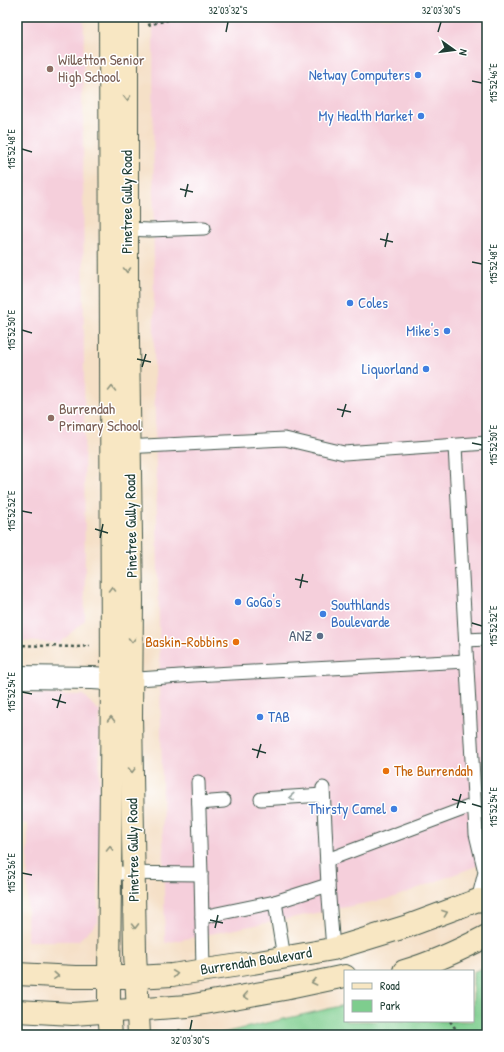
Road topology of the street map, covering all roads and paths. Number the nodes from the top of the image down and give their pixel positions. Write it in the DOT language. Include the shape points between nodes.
graph roads {
  1 [pos="110,17"];
  2 [pos="127,17"];
  3 [pos="180,17"];
  4 [pos="148,25"];
  5 [pos="204,228"];
  6 [pos="127,229"];
  7 [pos="487,443"];
  8 [pos="455,446"];
  9 [pos="121,447"];
  10 [pos="487,639"];
  11 [pos="466,640"];
  12 [pos="17,645"];
  13 [pos="92,646"];
  14 [pos="467,661"];
  15 [pos="17,677"];
  16 [pos="122,680"];
  17 [pos="198,782"];
  18 [pos="261,799"];
  19 [pos="224,801"];
  20 [pos="199,803"];
  21 [pos="474,805"];
  22 [pos="327,860"];
  23 [pos="110,873"];
  24 [pos="134,874"];
  25 [pos="201,874"];
  26 [pos="328,885"];
  27 [pos="275,902"];
  28 [pos="485,906"];
  29 [pos="202,917"];
  30 [pos="487,936"];
  31 [pos="333,949"];
  32 [pos="284,958"];
  33 [pos="203,970"];
  34 [pos="408,970"];
  35 [pos="17,974"];
  36 [pos="344,976"];
  37 [pos="136,977"];
  38 [pos="109,978"];
  39 [pos="138,1010"];
  40 [pos="17,1011"];
  41 [pos="109,1012"];
  42 [pos="451,1022"];
  43 [pos="111,1035"];
  44 [pos="139,1035"];
  45 [pos="460,1035"];
  9 -- 1 [label="main road, Pinetree Gully Road, one-way"];
  2 -- 6 [label="main road, Pinetree Gully Road, one-way"];
  3 -- 4 [label="path"];
  5 -- 6 [label="lane"];
  6 -- 9 [label="main road, Pinetree Gully Road, one-way"];
  7 -- 8 [label="lane"];
  8 -- 9 [label="lane" via="344,453 285,439"];
  8 -- 11 [label="lane"];
  9 -- 16 [label="main road, Pinetree Gully Road" via="132,601"];
  10 -- 11 [label="lane"];
  11 -- 14 [label="lane"];
  12 -- 13 [label="path"];
  14 -- 16 [label="lane"];
  14 -- 21 [label="lane"];
  15 -- 16 [label="street"];
  23 -- 16 [label="main road, Pinetree Gully Road, one-way"];
  16 -- 24 [label="main road, Pinetree Gully Road, one-way"];
  17 -- 20 [label="lane"];
  22 -- 18 [label="lane, one-way" via="323,792"];
  19 -- 20 [label="lane"];
  20 -- 25 [label="lane"];
  21 -- 22 [label="lane"];
  21 -- 28 [label="lane" via="476,834 485,872"];
  22 -- 26 [label="lane"];
  23 -- 24 [label="lane"];
  23 -- 38 [label="main road, Pinetree Gully Road"];
  24 -- 25 [label="lane"];
  24 -- 37 [label="main road, Pinetree Gully Road, one-way"];
  25 -- 29 [label="lane"];
  26 -- 27 [label="lane"];
  26 -- 31 [label="lane"];
  27 -- 29 [label="lane"];
  27 -- 32 [label="lane"];
  31 -- 28 [label="main road, Burrendah Boulevard, one-way"];
  29 -- 33 [label="lane"];
  30 -- 34 [label="main road" via="458,952"];
  31 -- 32 [label="main road, Burrendah Boulevard"];
  32 -- 33 [label="main road, Burrendah Boulevard"];
  37 -- 33 [label="main road, Burrendah Boulevard, one-way"];
  35 -- 38 [label="main road, Burrendah Boulevard, one-way"];
  36 -- 39 [label="main road, Burrendah Boulevard, one-way" via="188,1006"];
  37 -- 38 [label="main road, Burrendah Boulevard"];
  37 -- 39 [label="main road, Pinetree Gully Road"];
  38 -- 41 [label="main road, Pinetree Gully Road"];
  39 -- 41 [label="main road, Burrendah Boulevard"];
  39 -- 44 [label="main road, Pinetree Gully Road"];
  40 -- 41 [label="main road, Burrendah Boulevard" via="74,1014"];
  41 -- 43 [label="main road, Pinetree Gully Road"];
  42 -- 45 [label="path"];
}
